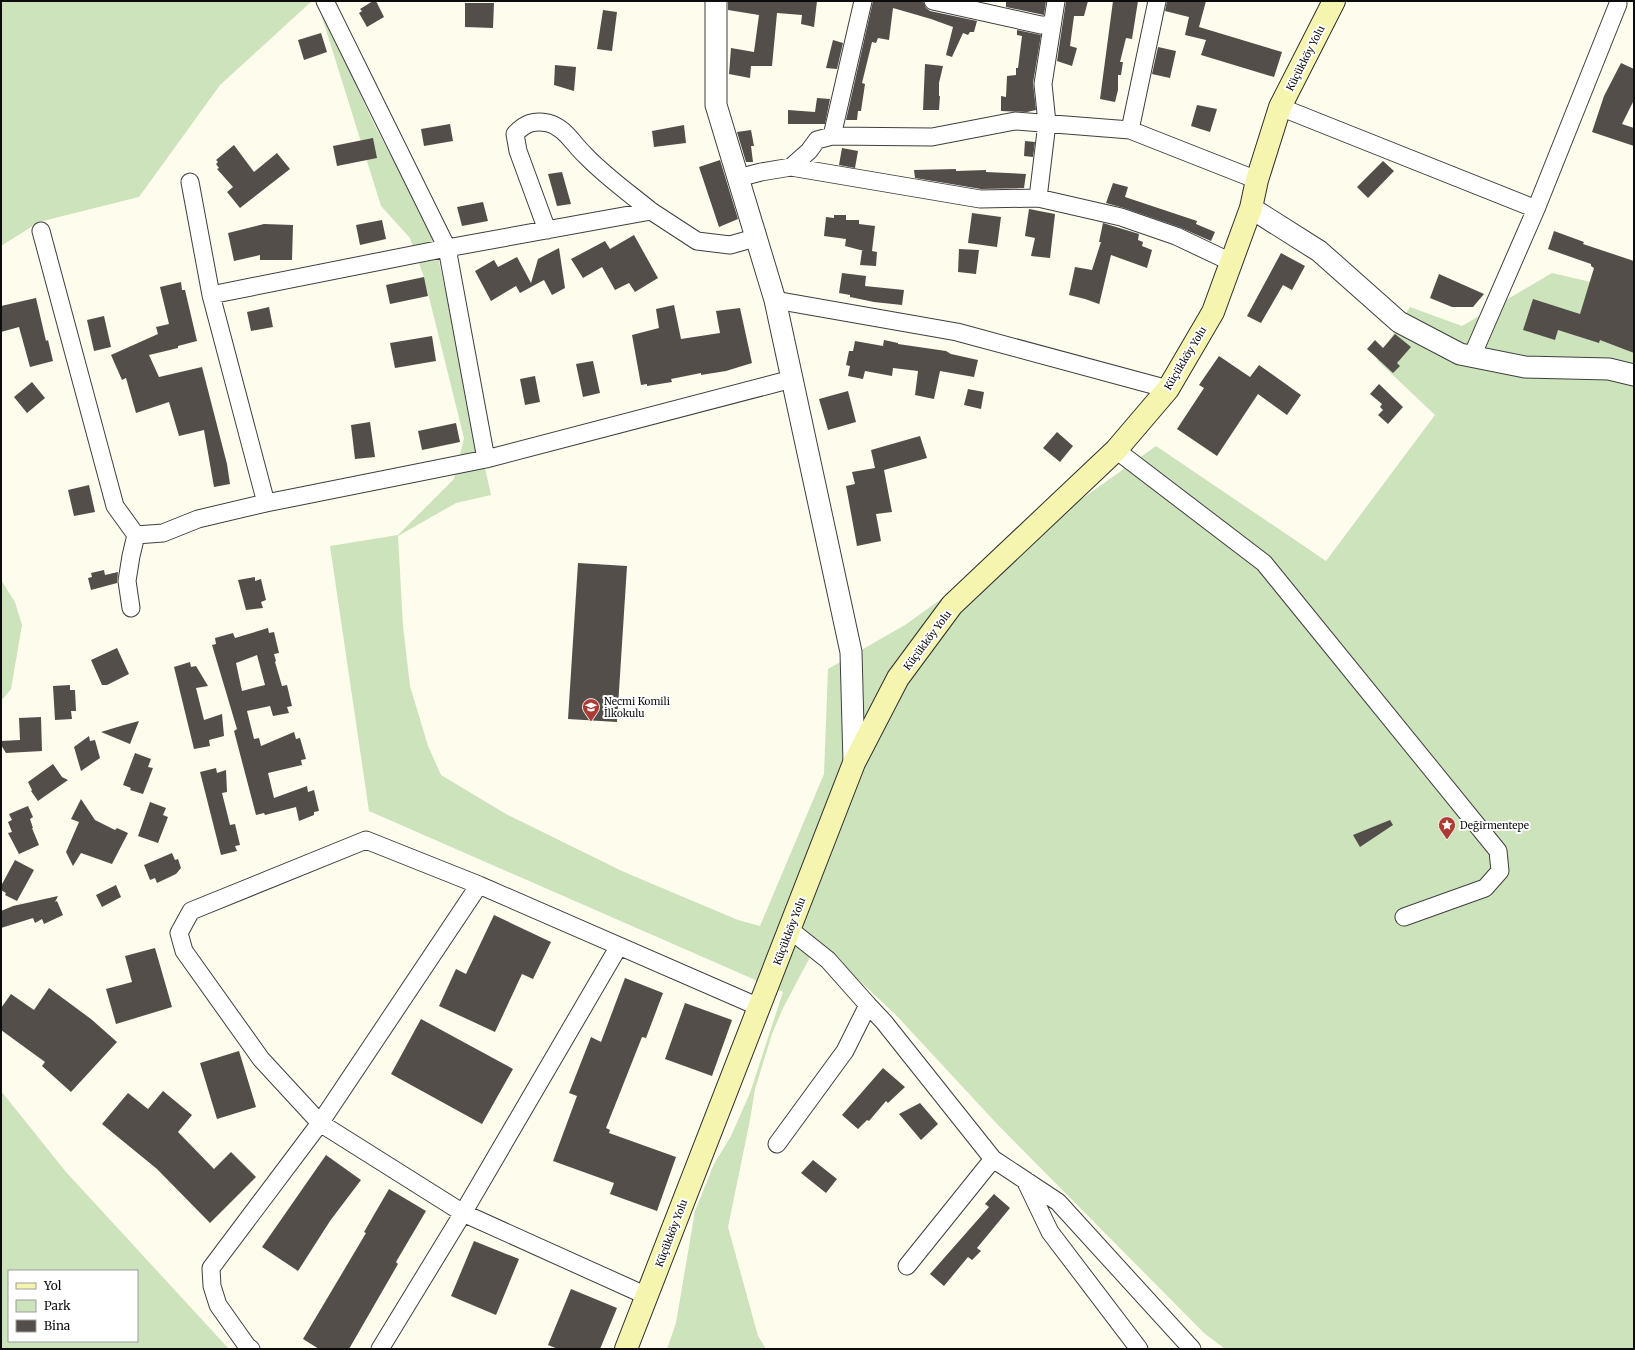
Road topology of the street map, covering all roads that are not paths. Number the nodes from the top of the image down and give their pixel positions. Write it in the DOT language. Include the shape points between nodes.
graph roads {
  1 [pos="325,1"];
  2 [pos="716,1"];
  3 [pos="863,1"];
  4 [pos="933,1"];
  5 [pos="1056,1"];
  6 [pos="1156,1"];
  7 [pos="1334,1"];
  8 [pos="1618,4"];
  9 [pos="1052,25"];
  10 [pos="1280,107"];
  11 [pos="1047,124"];
  12 [pos="1130,130"];
  13 [pos="832,136"];
  14 [pos="791,167"];
  15 [pos="738,178"];
  16 [pos="1257,180"];
  17 [pos="190,182"];
  18 [pos="1038,198"];
  19 [pos="1251,208"];
  20 [pos="1536,208"];
  21 [pos="651,211"];
  22 [pos="547,230"];
  23 [pos="41,231"];
  24 [pos="755,238"];
  25 [pos="447,248"];
  26 [pos="1231,262"];
  27 [pos="211,295"];
  28 [pos="775,300"];
  29 [pos="1472,356"];
  30 [pos="1634,376"];
  31 [pos="792,379"];
  32 [pos="1168,389"];
  33 [pos="1116,450"];
  34 [pos="486,459"];
  35 [pos="266,503"];
  36 [pos="136,535"];
  37 [pos="131,608"];
  38 [pos="854,763"];
  39 [pos="479,885"];
  40 [pos="1404,917"];
  41 [pos="789,930"];
  42 [pos="619,946"];
  43 [pos="868,1005"];
  44 [pos="759,1007"];
  45 [pos="320,1123"];
  46 [pos="777,1144"];
  47 [pos="992,1159"];
  48 [pos="1025,1180"];
  49 [pos="463,1213"];
  50 [pos="907,1266"];
  51 [pos="647,1296"];
  52 [pos="251,1349"];
  53 [pos="380,1349"];
  54 [pos="626,1349"];
  55 [pos="1139,1349"];
  56 [pos="1192,1349"];
  1 -- 25 [label="street"];
  2 -- 15 [label="street" via="716,104"];
  3 -- 13 [label="street"];
  4 -- 9 [label="street" via="1041,25"];
  5 -- 9 [label="street"];
  6 -- 12 [label="street"];
  7 -- 10 [label="main road, Küçükköy Yolu"];
  8 -- 20 [label="street"];
  9 -- 11 [label="street" via="1043,84"];
  10 -- 16 [label="main road, Küçükköy Yolu"];
  10 -- 20 [label="street"];
  11 -- 12 [label="street"];
  11 -- 13 [label="street" via="1015,121 932,137"];
  11 -- 18 [label="street"];
  12 -- 16 [label="street"];
  13 -- 14 [label="street" via="817,140"];
  14 -- 15 [label="street"];
  14 -- 18 [label="street" via="980,199"];
  15 -- 24 [label="street"];
  16 -- 19 [label="main road, Küçükköy Yolu"];
  17 -- 27 [label="street"];
  18 -- 26 [label="street" via="1121,217 1176,236"];
  19 -- 26 [label="main road, Küçükköy Yolu"];
  19 -- 29 [label="street" via="1319,251 1399,322 1460,354"];
  20 -- 29 [label="street"];
  21 -- 22 [label="street"];
  21 -- 22 [label="street" via="584,155 565,132 549,123 533,122 523,126 515,134 518,152"];
  21 -- 24 [label="street" via="698,241 730,244"];
  22 -- 25 [label="street"];
  23 -- 36 [label="street" via="115,506"];
  24 -- 28 [label="street"];
  25 -- 27 [label="street"];
  25 -- 34 [label="street"];
  26 -- 32 [label="main road, Küçükköy Yolu" via="1213,312"];
  27 -- 35 [label="street"];
  28 -- 31 [label="street"];
  28 -- 32 [label="street" via="957,332"];
  29 -- 30 [label="street" via="1525,368 1609,369"];
  31 -- 34 [label="street"];
  31 -- 38 [label="street" via="851,652"];
  32 -- 33 [label="main road, Küçükköy Yolu"];
  33 -- 38 [label="main road, Küçükköy Yolu" via="952,605 898,678"];
  33 -- 40 [label="street" via="1264,563 1498,851 1500,871 1485,888"];
  34 -- 35 [label="street"];
  35 -- 36 [label="street" via="198,519 163,533"];
  36 -- 37 [label="street" via="127,581"];
  38 -- 41 [label="main road, Küçükköy Yolu"];
  39 -- 42 [label="street"];
  39 -- 45 [label="street"];
  39 -- 45 [label="street" via="366,840 192,911 179,933 184,951 261,1058"];
  41 -- 43 [label="street" via="828,960"];
  41 -- 44 [label="main road, Küçükköy Yolu"];
  42 -- 44 [label="street"];
  42 -- 49 [label="street"];
  43 -- 46 [label="street" via="845,1051"];
  43 -- 47 [label="street"];
  44 -- 51 [label="main road, Küçükköy Yolu"];
  45 -- 49 [label="street"];
  45 -- 52 [label="street" via="211,1268 212,1286 218,1305"];
  47 -- 48 [label="street"];
  47 -- 50 [label="street"];
  48 -- 55 [label="street" via="1050,1232"];
  48 -- 56 [label="street" via="1058,1202"];
  49 -- 51 [label="street"];
  49 -- 53 [label="street"];
  51 -- 54 [label="main road, Küçükköy Yolu"];
}
